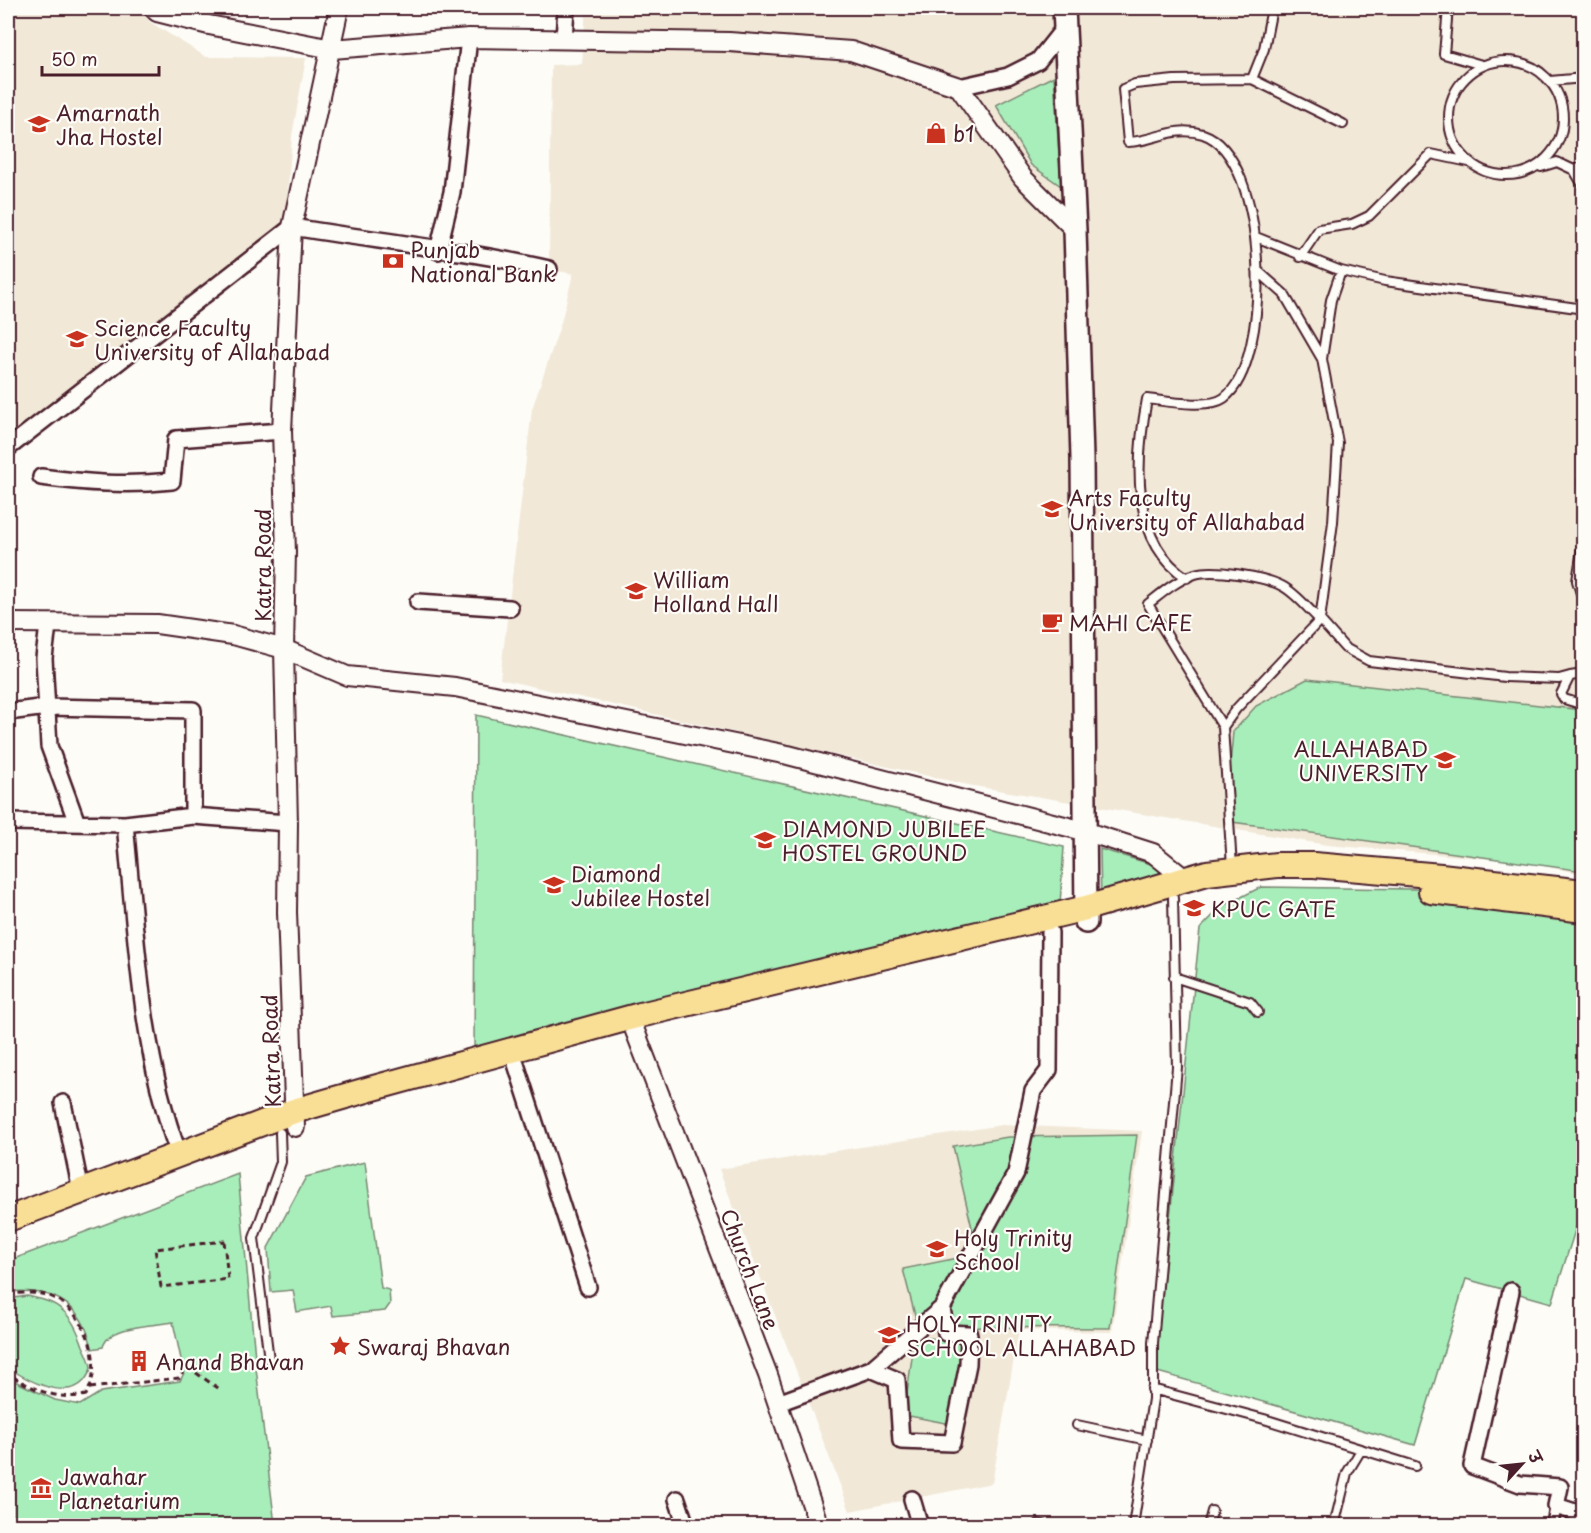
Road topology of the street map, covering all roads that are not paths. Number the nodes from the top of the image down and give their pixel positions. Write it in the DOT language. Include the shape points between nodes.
graph roads {
  1 [pos="153,8"];
  2 [pos="339,8"];
  3 [pos="566,8"];
  4 [pos="1272,8"];
  5 [pos="1448,8"];
  6 [pos="1064,17"];
  7 [pos="469,38"];
  8 [pos="564,39"];
  9 [pos="332,49"];
  10 [pos="1482,66"];
  11 [pos="1584,78"];
  12 [pos="1252,79"];
  13 [pos="1550,81"];
  14 [pos="959,87"];
  15 [pos="1343,124"];
  16 [pos="1469,162"];
  17 [pos="1584,166"];
  18 [pos="1532,170"];
  19 [pos="1574,170"];
  20 [pos="1584,187"];
  21 [pos="292,226"];
  22 [pos="1075,230"];
  23 [pos="1256,237"];
  24 [pos="438,250"];
  25 [pos="1300,257"];
  26 [pos="549,269"];
  27 [pos="1257,270"];
  28 [pos="1341,271"];
  29 [pos="1584,309"];
  30 [pos="1322,359"];
  31 [pos="282,430"];
  32 [pos="8,448"];
  33 [pos="1584,460"];
  34 [pos="41,477"];
  35 [pos="1584,528"];
  36 [pos="1584,537"];
  37 [pos="1187,578"];
  38 [pos="1580,581"];
  39 [pos="418,602"];
  40 [pos="1584,603"];
  41 [pos="510,608"];
  42 [pos="1320,620"];
  43 [pos="8,623"];
  44 [pos="48,625"];
  45 [pos="284,649"];
  46 [pos="1584,674"];
  47 [pos="1570,676"];
  48 [pos="1584,705"];
  49 [pos="46,708"];
  50 [pos="8,712"];
  51 [pos="1223,727"];
  52 [pos="193,816"];
  53 [pos="8,822"];
  54 [pos="77,823"];
  55 [pos="288,823"];
  56 [pos="125,824"];
  57 [pos="1084,831"];
  58 [pos="1232,869"];
  59 [pos="1179,888"];
  60 [pos="1584,892"];
  61 [pos="1584,910"];
  62 [pos="1086,915"];
  63 [pos="1050,932"];
  64 [pos="1174,977"];
  65 [pos="1258,1012"];
  66 [pos="632,1025"];
  67 [pos="516,1064"];
  68 [pos="63,1103"];
  69 [pos="290,1124"];
  70 [pos="179,1154"];
  71 [pos="81,1191"];
  72 [pos="8,1219"];
  73 [pos="8,1232"];
  74 [pos="588,1287"];
  75 [pos="1511,1291"];
  76 [pos="942,1308"];
  77 [pos="269,1360"];
  78 [pos="872,1369"];
  79 [pos="1152,1389"];
  80 [pos="778,1403"];
  81 [pos="1077,1425"];
  82 [pos="1147,1440"];
  83 [pos="1361,1450"];
  84 [pos="1415,1466"];
  85 [pos="912,1498"];
  86 [pos="677,1499"];
  87 [pos="1556,1506"];
  88 [pos="1212,1511"];
  89 [pos="1584,1515"];
  90 [pos="686,1526"];
  91 [pos="819,1526"];
  92 [pos="920,1526"];
  93 [pos="1133,1526"];
  94 [pos="1208,1526"];
  95 [pos="1334,1526"];
  96 [pos="1552,1526"];
  1 -- 9 [label="street" via="209,25"];
  2 -- 9 [label="street, Katra Road"];
  3 -- 8 [label="street"];
  4 -- 12 [label="lane" via="1264,49"];
  5 -- 10 [label="lane" via="1444,54"];
  6 -- 14 [label="street" via="1038,61 1008,76"];
  6 -- 22 [label="main road"];
  7 -- 8 [label="street"];
  7 -- 9 [label="street"];
  7 -- 24 [label="street" via="452,192"];
  8 -- 14 [label="street" via="729,42 851,51"];
  9 -- 21 [label="street, Katra Road"];
  10 -- 13 [label="lane" via="1500,61 1519,62"];
  10 -- 16 [label="lane" via="1466,76 1449,110 1450,130 1457,148"];
  11 -- 13 [label="lane"];
  12 -- 15 [label="lane"];
  12 -- 23 [label="lane" via="1174,80 1123,89 1128,142 1143,142 1183,130 1206,135 1223,151 1249,201"];
  13 -- 18 [label="lane" via="1560,96 1563,131 1546,160"];
  14 -- 22 [label="street" via="1023,178"];
  16 -- 18 [label="lane" via="1499,176"];
  16 -- 25 [label="lane" via="1431,154 1369,216 1352,224 1319,229"];
  17 -- 19 [label="lane"];
  18 -- 19 [label="lane" via="1557,162"];
  19 -- 20 [label="lane"];
  21 -- 24 [label="street"];
  21 -- 31 [label="street, Katra Road"];
  21 -- 32 [label="street"];
  22 -- 57 [label="main road" via="1082,458"];
  23 -- 25 [label="lane"];
  23 -- 27 [label="lane"];
  24 -- 26 [label="street" via="491,256"];
  25 -- 28 [label="lane"];
  27 -- 30 [label="lane" via="1284,294"];
  27 -- 37 [label="lane" via="1251,350 1242,376 1223,399 1202,403 1147,399 1139,440 1145,520 1161,557"];
  28 -- 29 [label="lane" via="1385,281"];
  28 -- 30 [label="lane" via="1331,300"];
  30 -- 42 [label="lane" via="1338,443 1333,522"];
  31 -- 34 [label="street" via="176,439 172,481 97,484"];
  31 -- 45 [label="street, Katra Road"];
  33 -- 35 [label="lane"];
  36 -- 38 [label="lane"];
  37 -- 42 [label="lane" via="1213,572 1282,586"];
  37 -- 51 [label="lane" via="1148,604"];
  38 -- 40 [label="lane"];
  39 -- 41 [label="street"];
  42 -- 47 [label="lane" via="1345,648 1369,661 1505,677"];
  42 -- 51 [label="lane"];
  43 -- 44 [label="street"];
  44 -- 45 [label="street" via="157,624 233,635"];
  44 -- 49 [label="street" via="44,658"];
  45 -- 55 [label="street, Katra Road"];
  45 -- 57 [label="street" via="348,676 455,687 590,713 788,755"];
  46 -- 47 [label="lane"];
  47 -- 48 [label="lane" via="1562,694 1564,699"];
  49 -- 50 [label="street"];
  49 -- 52 [label="street" via="193,710"];
  49 -- 54 [label="street" via="49,746"];
  51 -- 58 [label="lane"];
  52 -- 55 [label="street"];
  52 -- 56 [label="street"];
  53 -- 54 [label="street"];
  54 -- 56 [label="street"];
  55 -- 69 [label="street, Katra Road"];
  56 -- 70 [label="street" via="144,1003 166,1120"];
  57 -- 59 [label="street" via="1154,853"];
  57 -- 62 [label="main road"];
  58 -- 59 [label="highway"];
  58 -- 60 [label="highway" via="1314,865"];
  59 -- 61 [label="highway" via="1299,880 1384,885"];
  59 -- 62 [label="highway"];
  59 -- 64 [label="lane"];
  62 -- 63 [label="highway"];
  62 -- 66 [label="highway"];
  63 -- 66 [label="highway"];
  63 -- 76 [label="street" via="1049,1070 1033,1091 1016,1173"];
  64 -- 65 [label="lane" via="1250,1002"];
  64 -- 79 [label="lane" via="1177,1067"];
  66 -- 67 [label="highway"];
  66 -- 69 [label="highway"];
  66 -- 80 [label="street, Church Lane"];
  67 -- 69 [label="highway"];
  67 -- 74 [label="street"];
  68 -- 71 [label="street"];
  69 -- 70 [label="highway"];
  69 -- 73 [label="highway"];
  69 -- 77 [label="lane" via="255,1238"];
  70 -- 71 [label="highway"];
  71 -- 72 [label="highway"];
  75 -- 87 [label="street" via="1472,1466 1520,1484 1560,1487"];
  76 -- 78 [label="street"];
  76 -- 78 [label="street" via="946,1333 969,1334 968,1364 952,1443 901,1441 897,1380"];
  78 -- 80 [label="street"];
  79 -- 82 [label="lane"];
  79 -- 83 [label="lane"];
  80 -- 91 [label="street, Church Lane"];
  81 -- 82 [label="lane"];
  82 -- 93 [label="lane"];
  83 -- 84 [label="lane"];
  83 -- 95 [label="lane" via="1347,1473"];
  85 -- 92 [label="street"];
  86 -- 90 [label="street"];
  87 -- 89 [label="street"];
  87 -- 96 [label="street"];
  88 -- 94 [label="lane"];
}
